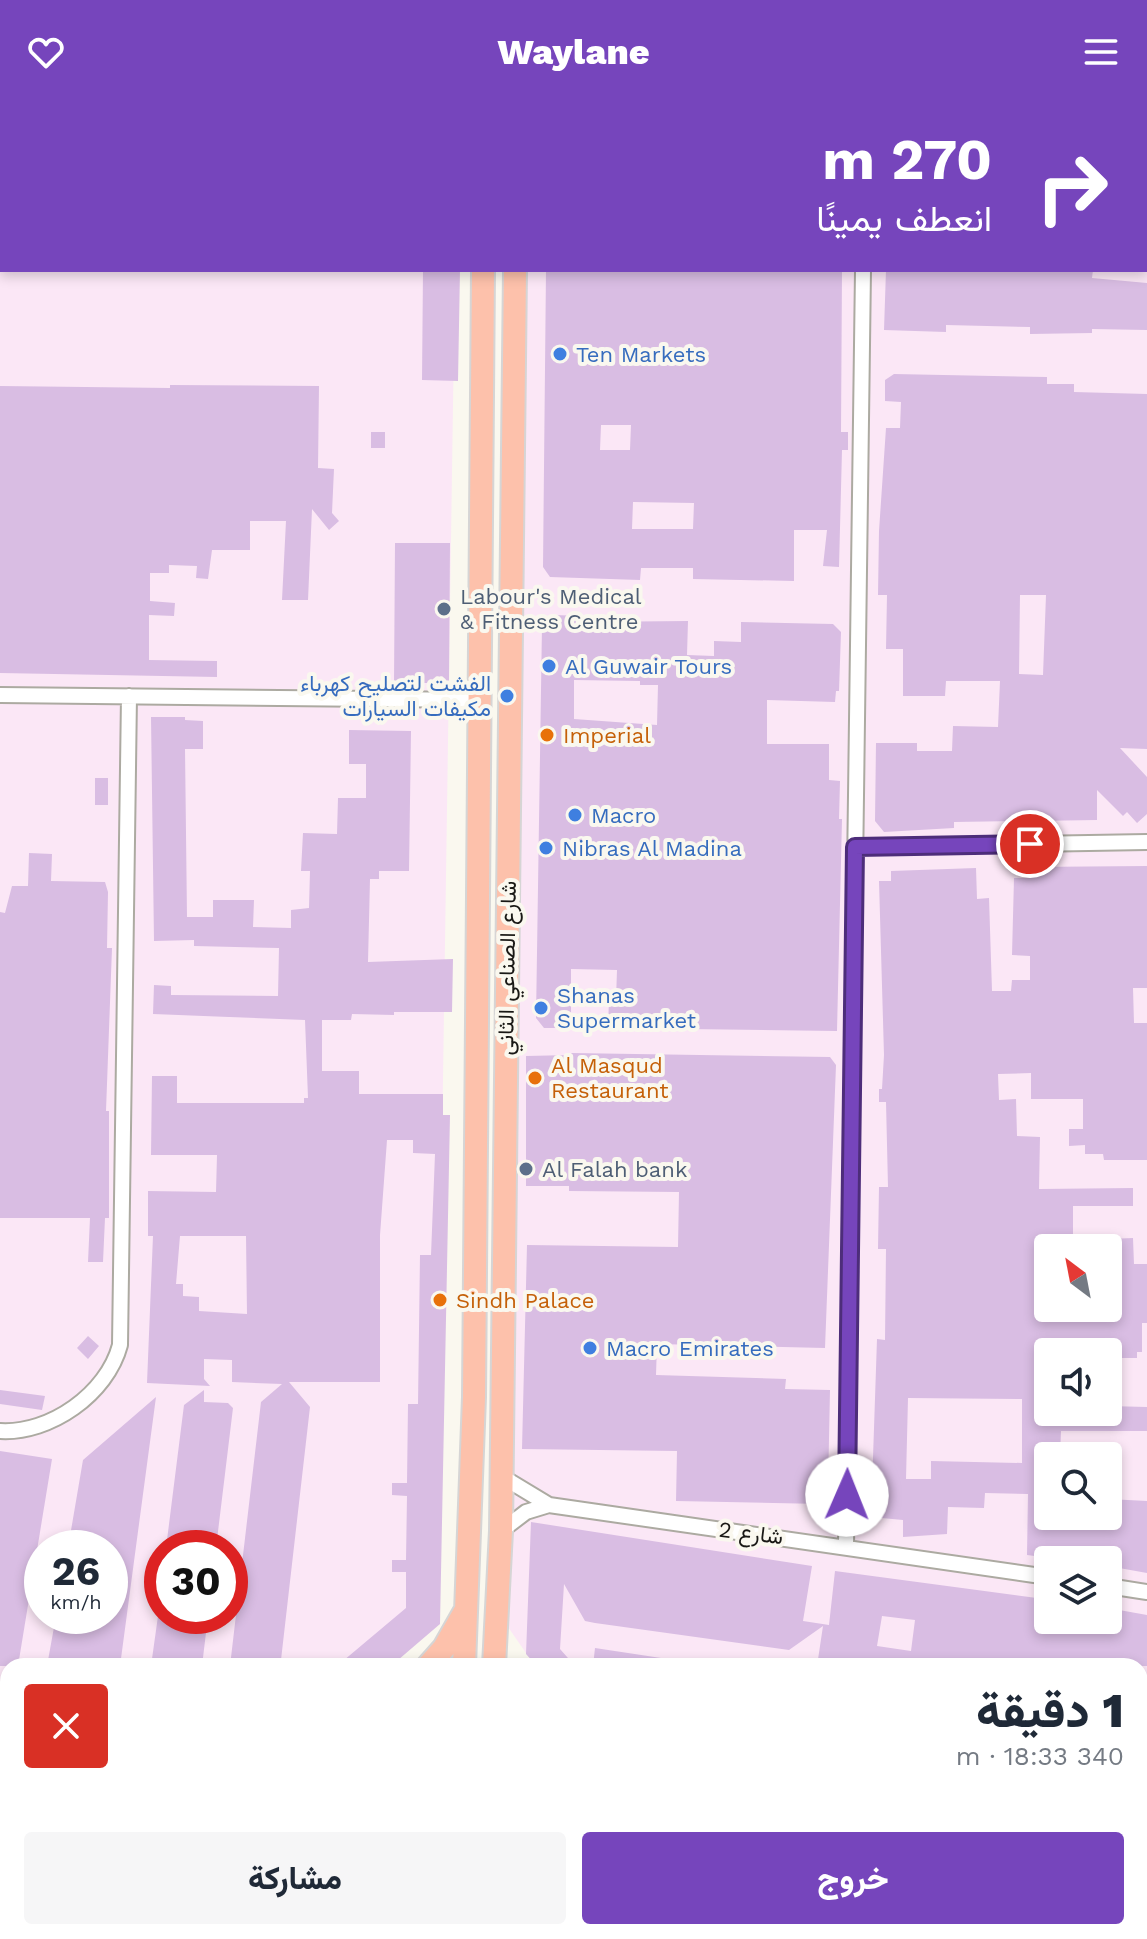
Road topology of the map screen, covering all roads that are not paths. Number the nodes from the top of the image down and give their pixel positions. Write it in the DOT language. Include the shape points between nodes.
graph roads {
  1 [pos="483,272"];
  2 [pos="515,272"];
  3 [pos="863,272"];
  4 [pos="0,695"];
  5 [pos="129,696"];
  6 [pos="480,700"];
  7 [pos="1147,842"];
  8 [pos="855,847"];
  9 [pos="0,1431"];
  10 [pos="501,1476"];
  11 [pos="549,1505"];
  12 [pos="501,1531"];
  13 [pos="846,1546"];
  14 [pos="1034,1575"];
  15 [pos="1122,1588"];
  16 [pos="1147,1592"];
  17 [pos="466,1609"];
  18 [pos="435,1658"];
  19 [pos="464,1658"];
  20 [pos="498,1658"];
  1 -- 6 [label="main road, شارع الصناعي الثاني"];
  2 -- 10 [label="main road, شارع الصناعي الثاني"];
  3 -- 8 [label="street"];
  4 -- 5 [label="street"];
  5 -- 6 [label="street"];
  5 -- 9 [label="street" via="120,1345 106,1375 66,1414 28,1430"];
  6 -- 17 [label="main road, شارع الصناعي الثاني" via="474,1397"];
  7 -- 8 [label="street"];
  8 -- 13 [label="street"];
  10 -- 11 [label="street, شارع 2"];
  10 -- 12 [label="main road, شارع الصناعي الثاني"];
  11 -- 12 [label="street" via="526,1512"];
  11 -- 13 [label="street, شارع 2"];
  12 -- 20 [label="main road, شارع الصناعي الثاني"];
  13 -- 14 [label="street, شارع 2"];
  15 -- 16 [label="street"];
  17 -- 18 [label="main road"];
  17 -- 19 [label="main road, شارع الصناعي الثاني"];
}
